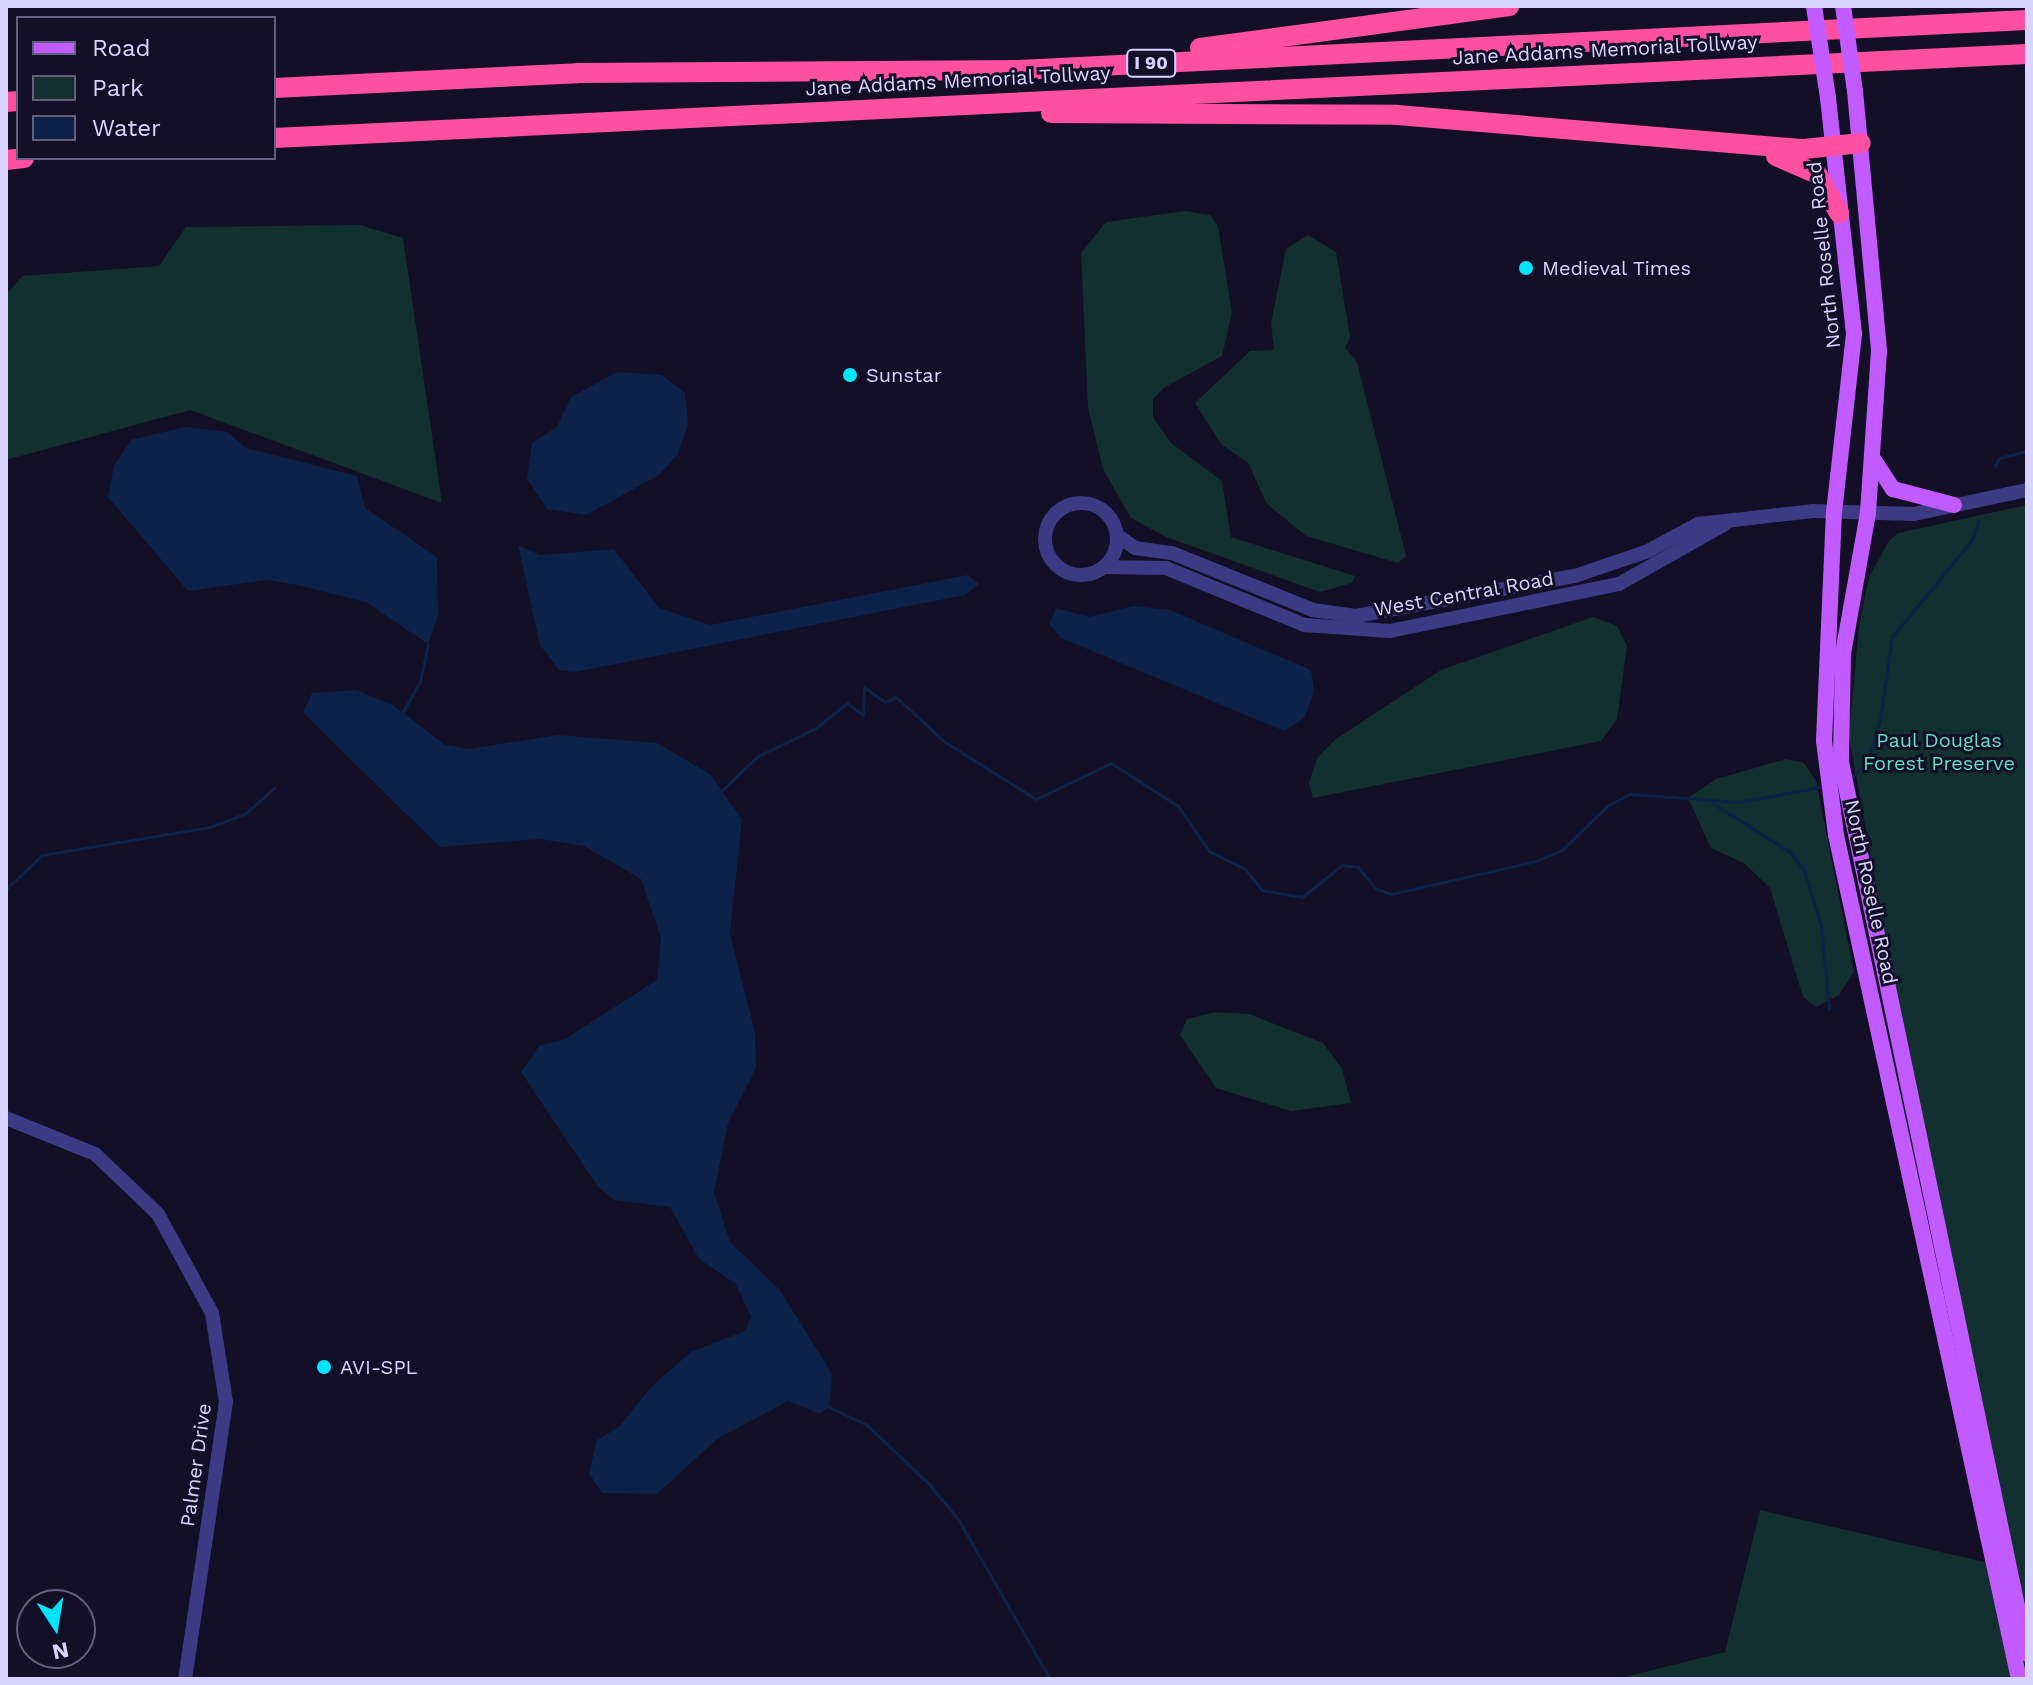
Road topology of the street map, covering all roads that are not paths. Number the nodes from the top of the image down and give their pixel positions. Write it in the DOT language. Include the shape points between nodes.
graph roads {
  1 [pos="1509,6"];
  2 [pos="1814,6"];
  3 [pos="1843,6"];
  4 [pos="2027,20"];
  5 [pos="2027,54"];
  6 [pos="1018,70"];
  7 [pos="276,88"];
  8 [pos="815,112"];
  9 [pos="276,138"];
  10 [pos="1682,139"];
  11 [pos="1861,143"];
  12 [pos="1833,147"];
  13 [pos="1839,213"];
  14 [pos="1872,454"];
  15 [pos="2027,490"];
  16 [pos="1954,505"];
  17 [pos="1834,511"];
  18 [pos="1868,513"];
  19 [pos="1729,522"];
  20 [pos="1118,536"];
  21 [pos="1104,567"];
  22 [pos="1575,576"];
  23 [pos="1579,593"];
  24 [pos="1455,601"];
  25 [pos="1344,614"];
  26 [pos="1458,617"];
  27 [pos="1340,631"];
  28 [pos="6,1118"];
  29 [pos="2027,1654"];
  30 [pos="185,1679"];
  31 [pos="2019,1679"];
  1 -- 6 [label="highway"];
  2 -- 12 [label="main road, North Roselle Road, bridge"];
  3 -- 11 [label="main road, North Roselle Road, bridge"];
  4 -- 6 [label="highway, Jane Addams Memorial Tollway / I 90"];
  5 -- 8 [label="highway, Jane Addams Memorial Tollway / I 90"];
  6 -- 7 [label="highway, Jane Addams Memorial Tollway / I 90" via="578,73"];
  8 -- 9 [label="highway, Jane Addams Memorial Tollway / I 90"];
  8 -- 10 [label="highway" via="1397,115 1586,125"];
  10 -- 12 [label="highway"];
  10 -- 13 [label="highway" via="1796,160 1817,174"];
  11 -- 12 [label="highway"];
  11 -- 14 [label="main road, North Roselle Road" via="1878,298"];
  12 -- 13 [label="main road, North Roselle Road"];
  13 -- 17 [label="main road, North Roselle Road" via="1854,358"];
  14 -- 16 [label="main road" via="1893,489"];
  14 -- 18 [label="main road, North Roselle Road"];
  15 -- 16 [label="street, West Central Road"];
  16 -- 18 [label="street, West Central Road"];
  17 -- 18 [label="street, West Central Road"];
  17 -- 19 [label="street, West Central Road"];
  17 -- 31 [label="main road, North Roselle Road" via="1822,685 1836,835"];
  18 -- 29 [label="main road, North Roselle Road" via="1839,698 1846,797"];
  19 -- 22 [label="street, West Central Road" via="1698,524 1648,551"];
  19 -- 23 [label="street, West Central Road" via="1619,584"];
  20 -- 21 [label="street"];
  20 -- 21 [label="street" via="1106,512 1091,503 1066,506 1048,524 1045,543 1059,568 1087,575"];
  20 -- 25 [label="street, West Central Road" via="1135,548 1172,553 1303,606"];
  21 -- 27 [label="street, West Central Road" via="1166,568 1269,612"];
  22 -- 23 [label="street"];
  22 -- 24 [label="street, West Central Road"];
  23 -- 26 [label="street, West Central Road"];
  24 -- 25 [label="street, West Central Road"];
  24 -- 26 [label="street"];
  25 -- 27 [label="street"];
  26 -- 27 [label="street, West Central Road" via="1390,631"];
  28 -- 30 [label="street, Palmer Drive" via="95,1154 158,1214 212,1313 226,1402"];
}
